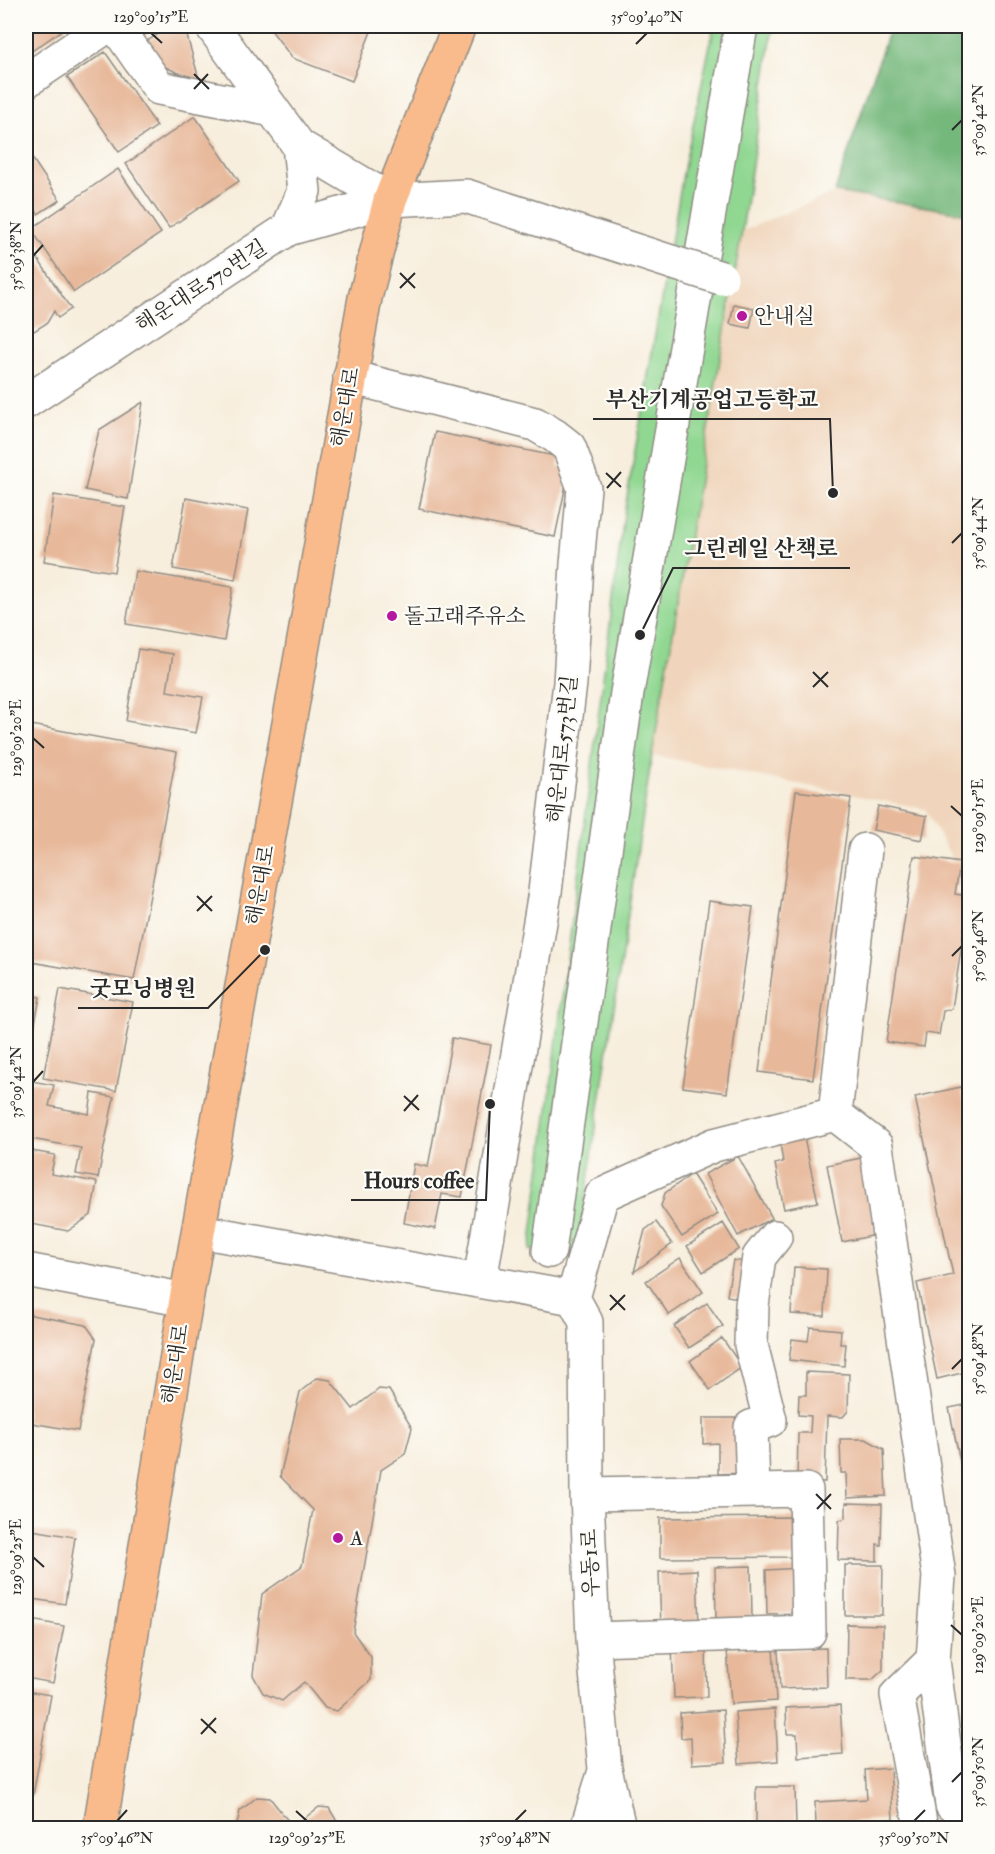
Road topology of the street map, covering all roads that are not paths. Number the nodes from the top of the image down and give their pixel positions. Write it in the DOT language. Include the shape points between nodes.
graph roads {
  1 [pos="107,26"];
  2 [pos="116,26"];
  3 [pos="212,26"];
  4 [pos="459,26"];
  5 [pos="741,26"];
  6 [pos="26,81"];
  7 [pos="273,110"];
  8 [pos="299,146"];
  9 [pos="390,200"];
  10 [pos="288,229"];
  11 [pos="721,278"];
  12 [pos="350,377"];
  13 [pos="26,402"];
  14 [pos="865,850"];
  15 [pos="835,1114"];
  16 [pos="199,1231"];
  17 [pos="775,1237"];
  18 [pos="549,1251"];
  19 [pos="26,1270"];
  20 [pos="480,1281"];
  21 [pos="573,1298"];
  22 [pos="186,1300"];
  23 [pos="753,1491"];
  24 [pos="587,1494"];
  25 [pos="593,1639"];
  26 [pos="933,1660"];
  27 [pos="605,1769"];
  28 [pos="952,1805"];
  29 [pos="100,1828"];
  30 [pos="587,1828"];
  31 [pos="619,1828"];
  32 [pos="921,1828"];
  1 -- 6 [label="street"];
  2 -- 7 [label="street" via="159,88"];
  3 -- 7 [label="street"];
  4 -- 9 [label="main road, 해운대로"];
  5 -- 18 [label="street" via="627,693"];
  7 -- 8 [label="street"];
  8 -- 9 [label="street"];
  8 -- 10 [label="street" via="304,191"];
  9 -- 10 [label="street, 해운대로570번길"];
  9 -- 11 [label="street, 해운대로570번길, bridge" via="466,196"];
  9 -- 12 [label="main road, 해운대로" via="364,298"];
  10 -- 13 [label="street, 해운대로570번길"];
  12 -- 16 [label="main road, 해운대로"];
  12 -- 20 [label="street, 해운대로573번길" via="535,424 568,447 585,488 570,683 545,892"];
  14 -- 15 [label="street"];
  15 -- 21 [label="street" via="714,1145 602,1195"];
  15 -- 26 [label="street" via="876,1146 939,1576"];
  16 -- 20 [label="street"];
  16 -- 22 [label="main road, 해운대로"];
  17 -- 23 [label="street" via="759,1257 752,1305 751,1346 770,1420 751,1427"];
  19 -- 22 [label="street"];
  20 -- 21 [label="street"];
  21 -- 24 [label="street, 우동1로" via="586,1322"];
  22 -- 29 [label="main road, 해운대로"];
  23 -- 24 [label="street"];
  23 -- 25 [label="street" via="806,1490 809,1632"];
  24 -- 25 [label="street, 우동1로"];
  25 -- 27 [label="street, 우동1로"];
  26 -- 28 [label="street"];
  26 -- 32 [label="street" via="897,1695"];
  27 -- 30 [label="street"];
  27 -- 31 [label="street, 우동1로"];
}
